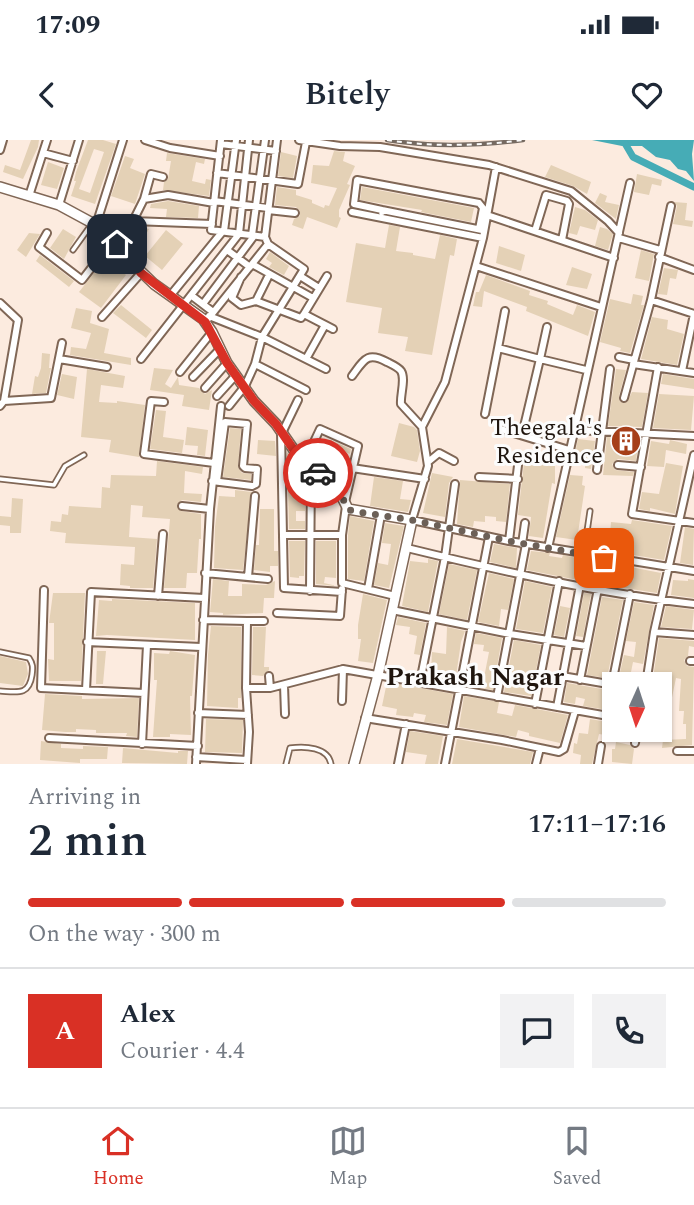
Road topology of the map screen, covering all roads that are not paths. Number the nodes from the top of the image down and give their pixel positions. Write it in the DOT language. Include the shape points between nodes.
graph roads {
  1 [pos="3,140"];
  2 [pos="47,140"];
  3 [pos="79,140"];
  4 [pos="123,140"];
  5 [pos="145,140"];
  6 [pos="265,140"];
  7 [pos="277,140"];
  8 [pos="302,141"];
  9 [pos="221,142"];
  10 [pos="236,143"];
  11 [pos="249,143"];
  12 [pos="264,149"];
  13 [pos="0,150"];
  14 [pos="276,151"];
  15 [pos="43,153"];
  16 [pos="219,156"];
  17 [pos="73,161"];
  18 [pos="496,167"];
  19 [pos="217,173"];
  20 [pos="232,176"];
  21 [pos="163,177"];
  22 [pos="245,177"];
  23 [pos="259,180"];
  24 [pos="272,181"];
  25 [pos="629,183"];
  26 [pos="0,187"];
  27 [pos="29,196"];
  28 [pos="144,199"];
  29 [pos="214,202"];
  30 [pos="228,203"];
  31 [pos="59,205"];
  32 [pos="242,205"];
  33 [pos="671,206"];
  34 [pos="256,207"];
  35 [pos="268,209"];
  36 [pos="352,212"];
  37 [pos="295,213"];
  38 [pos="381,214"];
  39 [pos="487,215"];
  40 [pos="133,221"];
  41 [pos="94,224"];
  42 [pos="212,224"];
  43 [pos="223,231"];
  44 [pos="535,231"];
  45 [pos="482,232"];
  46 [pos="47,233"];
  47 [pos="239,234"];
  48 [pos="253,235"];
  49 [pos="619,236"];
  50 [pos="265,237"];
  51 [pos="562,240"];
  52 [pos="115,242"];
  53 [pos="268,244"];
  54 [pos="73,250"];
  55 [pos="227,250"];
  56 [pos="660,253"];
  57 [pos="237,258"];
  58 [pos="614,258"];
  59 [pos="251,266"];
  60 [pos="476,266"];
  61 [pos="694,270"];
  62 [pos="209,272"];
  63 [pos="141,273"];
  64 [pos="269,275"];
  65 [pos="300,276"];
  66 [pos="327,276"];
  67 [pos="241,278"];
  68 [pos="220,281"];
  69 [pos="292,287"];
  70 [pos="319,288"];
  71 [pos="231,290"];
  72 [pos="170,296"];
  73 [pos="192,296"];
  74 [pos="313,298"];
  75 [pos="651,300"];
  76 [pos="256,301"];
  77 [pos="0,303"];
  78 [pos="203,304"];
  79 [pos="183,306"];
  80 [pos="601,307"];
  81 [pos="278,310"];
  82 [pos="505,312"];
  83 [pos="304,314"];
  84 [pos="694,314"];
  85 [pos="102,317"];
  86 [pos="209,317"];
  87 [pos="325,325"];
  88 [pos="547,327"];
  89 [pos="333,329"];
  90 [pos="212,332"];
  91 [pos="262,337"];
  92 [pos="62,343"];
  93 [pos="498,348"];
  94 [pos="220,349"];
  95 [pos="619,357"];
  96 [pos="59,359"];
  97 [pos="141,359"];
  98 [pos="306,359"];
  99 [pos="540,359"];
  100 [pos="633,362"];
  101 [pos="227,363"];
  102 [pos="255,364"];
  103 [pos="107,367"];
  104 [pos="658,367"];
  105 [pos="326,369"];
  106 [pos="610,369"];
  107 [pos="586,370"];
  108 [pos="682,371"];
  109 [pos="180,372"];
  110 [pos="694,373"];
  111 [pos="236,375"];
  112 [pos="352,376"];
  113 [pos="193,377"];
  114 [pos="245,386"];
  115 [pos="205,388"];
  116 [pos="306,390"];
  117 [pos="217,396"];
  118 [pos="624,398"];
  119 [pos="298,400"];
  120 [pos="164,402"];
  121 [pos="2,404"];
  122 [pos="485,414"];
  123 [pos="222,421"];
  124 [pos="422,427"];
  125 [pos="500,429"];
  126 [pos="575,430"];
  127 [pos="602,431"];
  128 [pos="282,432"];
  129 [pos="646,433"];
  130 [pos="522,435"];
  131 [pos="694,436"];
  132 [pos="569,450"];
  133 [pos="84,455"];
  134 [pos="694,455"];
  135 [pos="544,460"];
  136 [pos="454,461"];
  137 [pos="428,462"];
  138 [pos="214,463"];
  139 [pos="308,463"];
  140 [pos="618,465"];
  141 [pos="641,467"];
  142 [pos="352,468"];
  143 [pos="597,470"];
  144 [pos="479,477"];
  145 [pos="0,479"];
  146 [pos="425,479"];
  147 [pos="517,479"];
  148 [pos="215,481"];
  149 [pos="455,484"];
  150 [pos="255,496"];
  151 [pos="345,504"];
  152 [pos="182,506"];
  153 [pos="210,509"];
  154 [pos="590,511"];
  155 [pos="381,515"];
  156 [pos="412,520"];
  157 [pos="680,522"];
  158 [pos="525,523"];
  159 [pos="694,523"];
  160 [pos="449,529"];
  161 [pos="163,534"];
  162 [pos="283,535"];
  163 [pos="342,535"];
  164 [pos="310,536"];
  165 [pos="489,537"];
  166 [pos="509,541"];
  167 [pos="524,544"];
  168 [pos="407,548"];
  169 [pos="548,548"];
  170 [pos="583,554"];
  171 [pos="445,557"];
  172 [pos="604,558"];
  173 [pos="484,566"];
  174 [pos="671,567"];
  175 [pos="694,572"];
  176 [pos="205,573"];
  177 [pos="521,575"];
  178 [pos="248,577"];
  179 [pos="268,579"];
  180 [pos="559,581"];
  181 [pos="342,583"];
  182 [pos="580,586"];
  183 [pos="598,588"];
  184 [pos="368,589"];
  185 [pos="44,590"];
  186 [pos="310,591"];
  187 [pos="342,592"];
  188 [pos="630,594"];
  189 [pos="158,596"];
  190 [pos="395,596"];
  191 [pos="204,598"];
  192 [pos="661,600"];
  193 [pos="694,604"];
  194 [pos="393,610"];
  195 [pos="277,612"];
  196 [pos="432,619"];
  197 [pos="203,620"];
  198 [pos="247,621"];
  199 [pos="264,621"];
  200 [pos="471,626"];
  201 [pos="654,632"];
  202 [pos="509,634"];
  203 [pos="694,635"];
  204 [pos="548,640"];
  205 [pos="87,642"];
  206 [pos="569,644"];
  207 [pos="147,645"];
  208 [pos="586,646"];
  209 [pos="201,648"];
  210 [pos="0,652"];
  211 [pos="343,669"];
  212 [pos="615,672"];
  213 [pos="648,672"];
  214 [pos="378,675"];
  215 [pos="269,676"];
  216 [pos="562,676"];
  217 [pos="580,680"];
  218 [pos="420,682"];
  219 [pos="602,683"];
  220 [pos="284,685"];
  221 [pos="246,688"];
  222 [pos="270,688"];
  223 [pos="86,690"];
  224 [pos="460,690"];
  225 [pos="0,691"];
  226 [pos="144,693"];
  227 [pos="497,697"];
  228 [pos="342,701"];
  229 [pos="535,704"];
  230 [pos="557,707"];
  231 [pos="575,710"];
  232 [pos="198,713"];
  233 [pos="285,714"];
  234 [pos="248,715"];
  235 [pos="602,715"];
  236 [pos="366,718"];
  237 [pos="406,724"];
  238 [pos="452,731"];
  239 [pos="49,738"];
  240 [pos="142,744"];
  241 [pos="198,746"];
  242 [pos="601,746"];
  243 [pos="540,748"];
  244 [pos="677,751"];
  245 [pos="694,751"];
  246 [pos="196,761"];
  247 [pos="247,762"];
  248 [pos="286,764"];
  249 [pos="331,764"];
  250 [pos="354,764"];
  251 [pos="398,764"];
  252 [pos="446,764"];
  253 [pos="536,764"];
  254 [pos="598,764"];
  1 -- 13 [label="street"];
  2 -- 15 [label="street"];
  3 -- 17 [label="street"];
  4 -- 41 [label="street"];
  5 -- 16 [label="street"];
  6 -- 12 [label="street"];
  7 -- 14 [label="street"];
  8 -- 18 [label="street" via="380,147"];
  8 -- 24 [label="street" via="298,184"];
  9 -- 10 [label="street"];
  9 -- 16 [label="street"];
  10 -- 11 [label="street"];
  10 -- 20 [label="street"];
  11 -- 12 [label="street"];
  11 -- 22 [label="street"];
  12 -- 14 [label="street"];
  12 -- 23 [label="street"];
  14 -- 24 [label="street"];
  15 -- 17 [label="street"];
  15 -- 27 [label="street"];
  16 -- 19 [label="street"];
  17 -- 31 [label="street"];
  18 -- 39 [label="street"];
  18 -- 49 [label="street" via="571,191 608,220"];
  19 -- 20 [label="street"];
  19 -- 29 [label="street"];
  20 -- 22 [label="street"];
  20 -- 30 [label="street"];
  21 -- 28 [label="street" via="151,174"];
  22 -- 23 [label="street"];
  22 -- 32 [label="street"];
  23 -- 24 [label="street"];
  23 -- 34 [label="street"];
  24 -- 35 [label="street"];
  25 -- 49 [label="street"];
  26 -- 27 [label="street"];
  27 -- 31 [label="street"];
  28 -- 29 [label="street" via="168,195"];
  28 -- 40 [label="street"];
  29 -- 30 [label="street"];
  29 -- 42 [label="street"];
  30 -- 32 [label="street"];
  30 -- 43 [label="street"];
  31 -- 41 [label="street"];
  32 -- 34 [label="street"];
  32 -- 47 [label="street"];
  33 -- 56 [label="street"];
  34 -- 35 [label="street"];
  34 -- 48 [label="street"];
  35 -- 37 [label="street"];
  35 -- 50 [label="street"];
  36 -- 38 [label="street"];
  38 -- 45 [label="street"];
  38 -- 45 [label="street" via="354,204 356,180 479,203"];
  39 -- 44 [label="street"];
  39 -- 45 [label="street"];
  40 -- 42 [label="street"];
  40 -- 52 [label="street"];
  41 -- 52 [label="street"];
  41 -- 54 [label="lane"];
  42 -- 43 [label="street" via="211,230"];
  43 -- 47 [label="street"];
  43 -- 72 [label="street"];
  44 -- 51 [label="street"];
  44 -- 51 [label="street" via="546,195 567,201"];
  45 -- 60 [label="street"];
  46 -- 52 [label="street" via="39,247 82,280"];
  47 -- 48 [label="street"];
  47 -- 55 [label="street"];
  48 -- 50 [label="street"];
  48 -- 57 [label="street"];
  49 -- 56 [label="street"];
  49 -- 58 [label="street"];
  50 -- 53 [label="street"];
  51 -- 58 [label="street"];
  52 -- 63 [label="street"];
  53 -- 59 [label="street"];
  53 -- 65 [label="street" via="303,270"];
  55 -- 57 [label="street"];
  55 -- 62 [label="street"];
  56 -- 61 [label="street"];
  56 -- 75 [label="street"];
  57 -- 59 [label="street"];
  57 -- 68 [label="street"];
  58 -- 80 [label="street"];
  59 -- 64 [label="street"];
  59 -- 67 [label="street"];
  60 -- 80 [label="street"];
  60 -- 124 [label="street" via="445,382"];
  62 -- 68 [label="street"];
  62 -- 73 [label="street"];
  63 -- 72 [label="street"];
  63 -- 85 [label="street"];
  64 -- 69 [label="street"];
  64 -- 76 [label="street"];
  65 -- 69 [label="street"];
  65 -- 70 [label="street"];
  66 -- 70 [label="street"];
  67 -- 71 [label="street"];
  67 -- 76 [label="street" via="232,298 241,305"];
  68 -- 71 [label="street"];
  68 -- 78 [label="street"];
  69 -- 74 [label="street"];
  69 -- 81 [label="street"];
  70 -- 74 [label="street"];
  71 -- 86 [label="street"];
  72 -- 79 [label="street"];
  73 -- 78 [label="street"];
  73 -- 79 [label="street"];
  74 -- 83 [label="street"];
  75 -- 84 [label="street"];
  75 -- 100 [label="street"];
  76 -- 81 [label="street"];
  77 -- 121 [label="street" via="18,320"];
  78 -- 86 [label="street"];
  79 -- 86 [label="street"];
  79 -- 97 [label="street"];
  80 -- 107 [label="street"];
  81 -- 83 [label="street" via="301,318"];
  81 -- 91 [label="street"];
  82 -- 93 [label="street"];
  83 -- 87 [label="street"];
  84 -- 108 [label="street"];
  86 -- 90 [label="street"];
  86 -- 91 [label="street"];
  87 -- 89 [label="street"];
  87 -- 98 [label="street"];
  88 -- 99 [label="street"];
  90 -- 94 [label="street"];
  90 -- 109 [label="street"];
  91 -- 98 [label="street"];
  91 -- 102 [label="street"];
  92 -- 96 [label="street"];
  93 -- 99 [label="street"];
  93 -- 122 [label="street"];
  94 -- 101 [label="street"];
  94 -- 113 [label="street"];
  95 -- 100 [label="street"];
  96 -- 103 [label="street"];
  96 -- 121 [label="street" via="51,398"];
  98 -- 105 [label="street"];
  99 -- 107 [label="street"];
  99 -- 130 [label="street"];
  100 -- 104 [label="street"];
  100 -- 118 [label="street"];
  101 -- 111 [label="street"];
  101 -- 115 [label="street"];
  102 -- 114 [label="street"];
  102 -- 116 [label="street"];
  104 -- 108 [label="street"];
  104 -- 129 [label="street"];
  106 -- 127 [label="street"];
  107 -- 126 [label="street"];
  108 -- 110 [label="street"];
  111 -- 114 [label="street"];
  111 -- 117 [label="street"];
  112 -- 124 [label="street" via="372,356 399,369 401,404"];
  114 -- 123 [label="street" via="225,406"];
  114 -- 128 [label="street"];
  119 -- 128 [label="street"];
  120 -- 138 [label="street" via="151,401 144,454"];
  123 -- 138 [label="street"];
  123 -- 148 [label="street"];
  123 -- 148 [label="street" via="248,425 243,466 257,469 256,484"];
  124 -- 137 [label="street"];
  125 -- 130 [label="street"];
  126 -- 127 [label="street"];
  126 -- 132 [label="street"];
  127 -- 129 [label="street"];
  127 -- 143 [label="street"];
  128 -- 139 [label="street"];
  128 -- 162 [label="street"];
  129 -- 131 [label="street"];
  129 -- 141 [label="street"];
  130 -- 132 [label="street"];
  132 -- 169 [label="street"];
  133 -- 145 [label="lane" via="65,466 54,485"];
  134 -- 157 [label="street"];
  135 -- 147 [label="street" via="519,457"];
  136 -- 137 [label="street" via="439,453"];
  137 -- 146 [label="street"];
  138 -- 148 [label="street"];
  139 -- 142 [label="street" via="320,429 358,446"];
  139 -- 151 [label="street"];
  139 -- 164 [label="street"];
  140 -- 141 [label="street"];
  141 -- 157 [label="street" via="632,513"];
  142 -- 146 [label="street"];
  142 -- 151 [label="street"];
  144 -- 147 [label="street"];
  146 -- 156 [label="street"];
  147 -- 166 [label="street"];
  148 -- 153 [label="street"];
  149 -- 160 [label="street"];
  150 -- 178 [label="street"];
  151 -- 155 [label="street" via="352,511"];
  151 -- 163 [label="street"];
  152 -- 153 [label="street"];
  153 -- 176 [label="street"];
  154 -- 170 [label="lane"];
  155 -- 156 [label="street"];
  155 -- 184 [label="street"];
  156 -- 160 [label="street"];
  156 -- 168 [label="street"];
  157 -- 159 [label="street"];
  157 -- 174 [label="street"];
  158 -- 167 [label="street"];
  160 -- 165 [label="street"];
  160 -- 171 [label="street"];
  161 -- 189 [label="street"];
  162 -- 164 [label="street"];
  162 -- 186 [label="street" via="284,588"];
  163 -- 164 [label="street"];
  163 -- 181 [label="street"];
  164 -- 186 [label="street"];
  165 -- 166 [label="street"];
  165 -- 173 [label="street"];
  166 -- 167 [label="street"];
  167 -- 169 [label="street"];
  167 -- 177 [label="street"];
  168 -- 171 [label="street"];
  168 -- 190 [label="street"];
  169 -- 170 [label="street"];
  170 -- 172 [label="street"];
  171 -- 173 [label="street"];
  171 -- 196 [label="street"];
  172 -- 174 [label="street"];
  172 -- 183 [label="street"];
  173 -- 177 [label="street"];
  173 -- 200 [label="street"];
  174 -- 175 [label="street"];
  174 -- 192 [label="street"];
  176 -- 178 [label="street"];
  176 -- 191 [label="street"];
  177 -- 180 [label="street"];
  177 -- 202 [label="street"];
  178 -- 179 [label="street"];
  180 -- 182 [label="street"];
  180 -- 204 [label="street"];
  181 -- 184 [label="street"];
  181 -- 187 [label="street"];
  182 -- 183 [label="street"];
  182 -- 206 [label="street"];
  183 -- 188 [label="street"];
  183 -- 208 [label="street"];
  184 -- 190 [label="street"];
  185 -- 223 [label="street" via="41,688"];
  186 -- 187 [label="street"];
  187 -- 195 [label="street" via="340,616"];
  188 -- 192 [label="street"];
  188 -- 212 [label="street"];
  189 -- 191 [label="street"];
  189 -- 205 [label="street" via="91,592"];
  190 -- 194 [label="street"];
  191 -- 197 [label="street"];
  192 -- 193 [label="street"];
  192 -- 201 [label="street"];
  194 -- 196 [label="street"];
  194 -- 214 [label="street"];
  196 -- 200 [label="street"];
  196 -- 218 [label="street"];
  197 -- 198 [label="street"];
  197 -- 209 [label="street"];
  198 -- 199 [label="street"];
  198 -- 221 [label="street"];
  200 -- 202 [label="street"];
  200 -- 224 [label="street"];
  201 -- 203 [label="street"];
  201 -- 213 [label="street"];
  202 -- 204 [label="street"];
  202 -- 227 [label="street"];
  204 -- 206 [label="street"];
  204 -- 229 [label="street"];
  205 -- 207 [label="street"];
  205 -- 223 [label="street"];
  206 -- 208 [label="street"];
  206 -- 216 [label="street"];
  207 -- 209 [label="street"];
  207 -- 226 [label="street"];
  208 -- 217 [label="street"];
  209 -- 232 [label="street"];
  210 -- 225 [label="lane" via="29,658 33,667 27,689"];
  211 -- 214 [label="street"];
  211 -- 220 [label="street"];
  211 -- 228 [label="street"];
  214 -- 218 [label="street"];
  214 -- 236 [label="street"];
  215 -- 222 [label="street"];
  216 -- 217 [label="street"];
  216 -- 230 [label="street"];
  217 -- 219 [label="street"];
  218 -- 224 [label="street"];
  220 -- 222 [label="street"];
  220 -- 233 [label="street"];
  221 -- 222 [label="street"];
  221 -- 234 [label="street"];
  223 -- 226 [label="street"];
  224 -- 227 [label="street"];
  224 -- 238 [label="street"];
  226 -- 240 [label="street"];
  227 -- 229 [label="street"];
  229 -- 230 [label="street"];
  230 -- 231 [label="street"];
  231 -- 235 [label="street"];
  231 -- 243 [label="street" via="562,751"];
  232 -- 234 [label="street"];
  232 -- 241 [label="street"];
  234 -- 247 [label="street"];
  236 -- 237 [label="street"];
  236 -- 250 [label="street"];
  237 -- 238 [label="street"];
  237 -- 251 [label="street"];
  238 -- 243 [label="street"];
  238 -- 252 [label="street"];
  239 -- 240 [label="street"];
  240 -- 241 [label="street"];
  241 -- 246 [label="street"];
  242 -- 254 [label="street"];
  243 -- 253 [label="street"];
  244 -- 245 [label="street"];
  246 -- 247 [label="street"];
  248 -- 249 [label="lane" via="290,748 297,747 323,751"];
}
